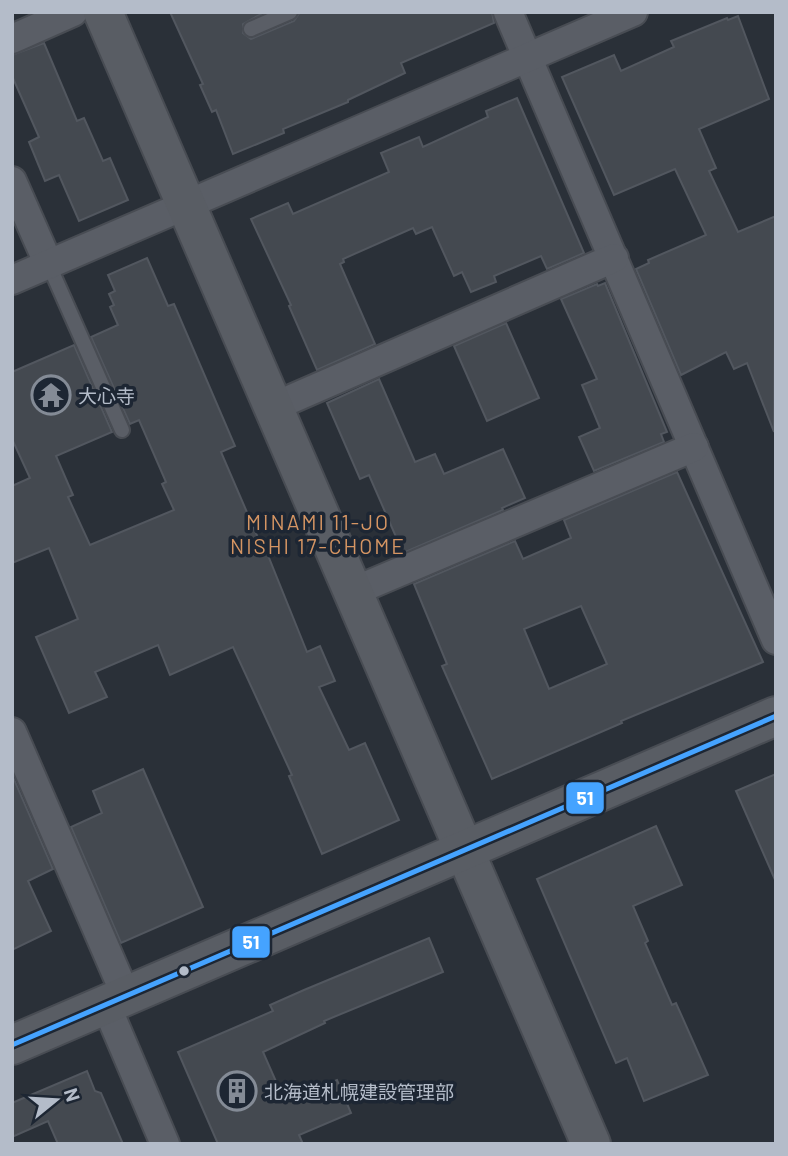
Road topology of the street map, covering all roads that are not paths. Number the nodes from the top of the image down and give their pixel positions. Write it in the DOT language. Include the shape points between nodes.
graph roads {
  1 [pos="73,12"];
  2 [pos="103,12"];
  3 [pos="290,12"];
  4 [pos="508,12"];
  5 [pos="633,12"];
  6 [pos="251,29"];
  7 [pos="12,39"];
  8 [pos="526,58"];
  9 [pos="12,181"];
  10 [pos="186,206"];
  11 [pos="614,258"];
  12 [pos="49,264"];
  13 [pos="12,280"];
  14 [pos="272,407"];
  15 [pos="122,430"];
  16 [pos="694,447"];
  17 [pos="352,592"];
  18 [pos="776,640"];
  19 [pos="776,716"];
  20 [pos="12,732"];
  21 [pos="464,850"];
  22 [pos="116,1000"];
  23 [pos="12,1045"];
  24 [pos="165,1144"];
  25 [pos="591,1144"];
  1 -- 7 [label="street"];
  2 -- 10 [label="street"];
  3 -- 6 [label="lane"];
  4 -- 8 [label="street"];
  5 -- 8 [label="street"];
  8 -- 10 [label="street"];
  8 -- 11 [label="street"];
  9 -- 12 [label="street"];
  10 -- 12 [label="street"];
  10 -- 14 [label="street"];
  11 -- 14 [label="street"];
  11 -- 16 [label="street"];
  12 -- 13 [label="street"];
  12 -- 15 [label="lane"];
  14 -- 17 [label="street"];
  16 -- 17 [label="street"];
  16 -- 18 [label="street"];
  17 -- 21 [label="street"];
  19 -- 21 [label="street"];
  20 -- 22 [label="street"];
  21 -- 22 [label="street"];
  21 -- 25 [label="street"];
  22 -- 23 [label="street"];
  22 -- 24 [label="street"];
}
